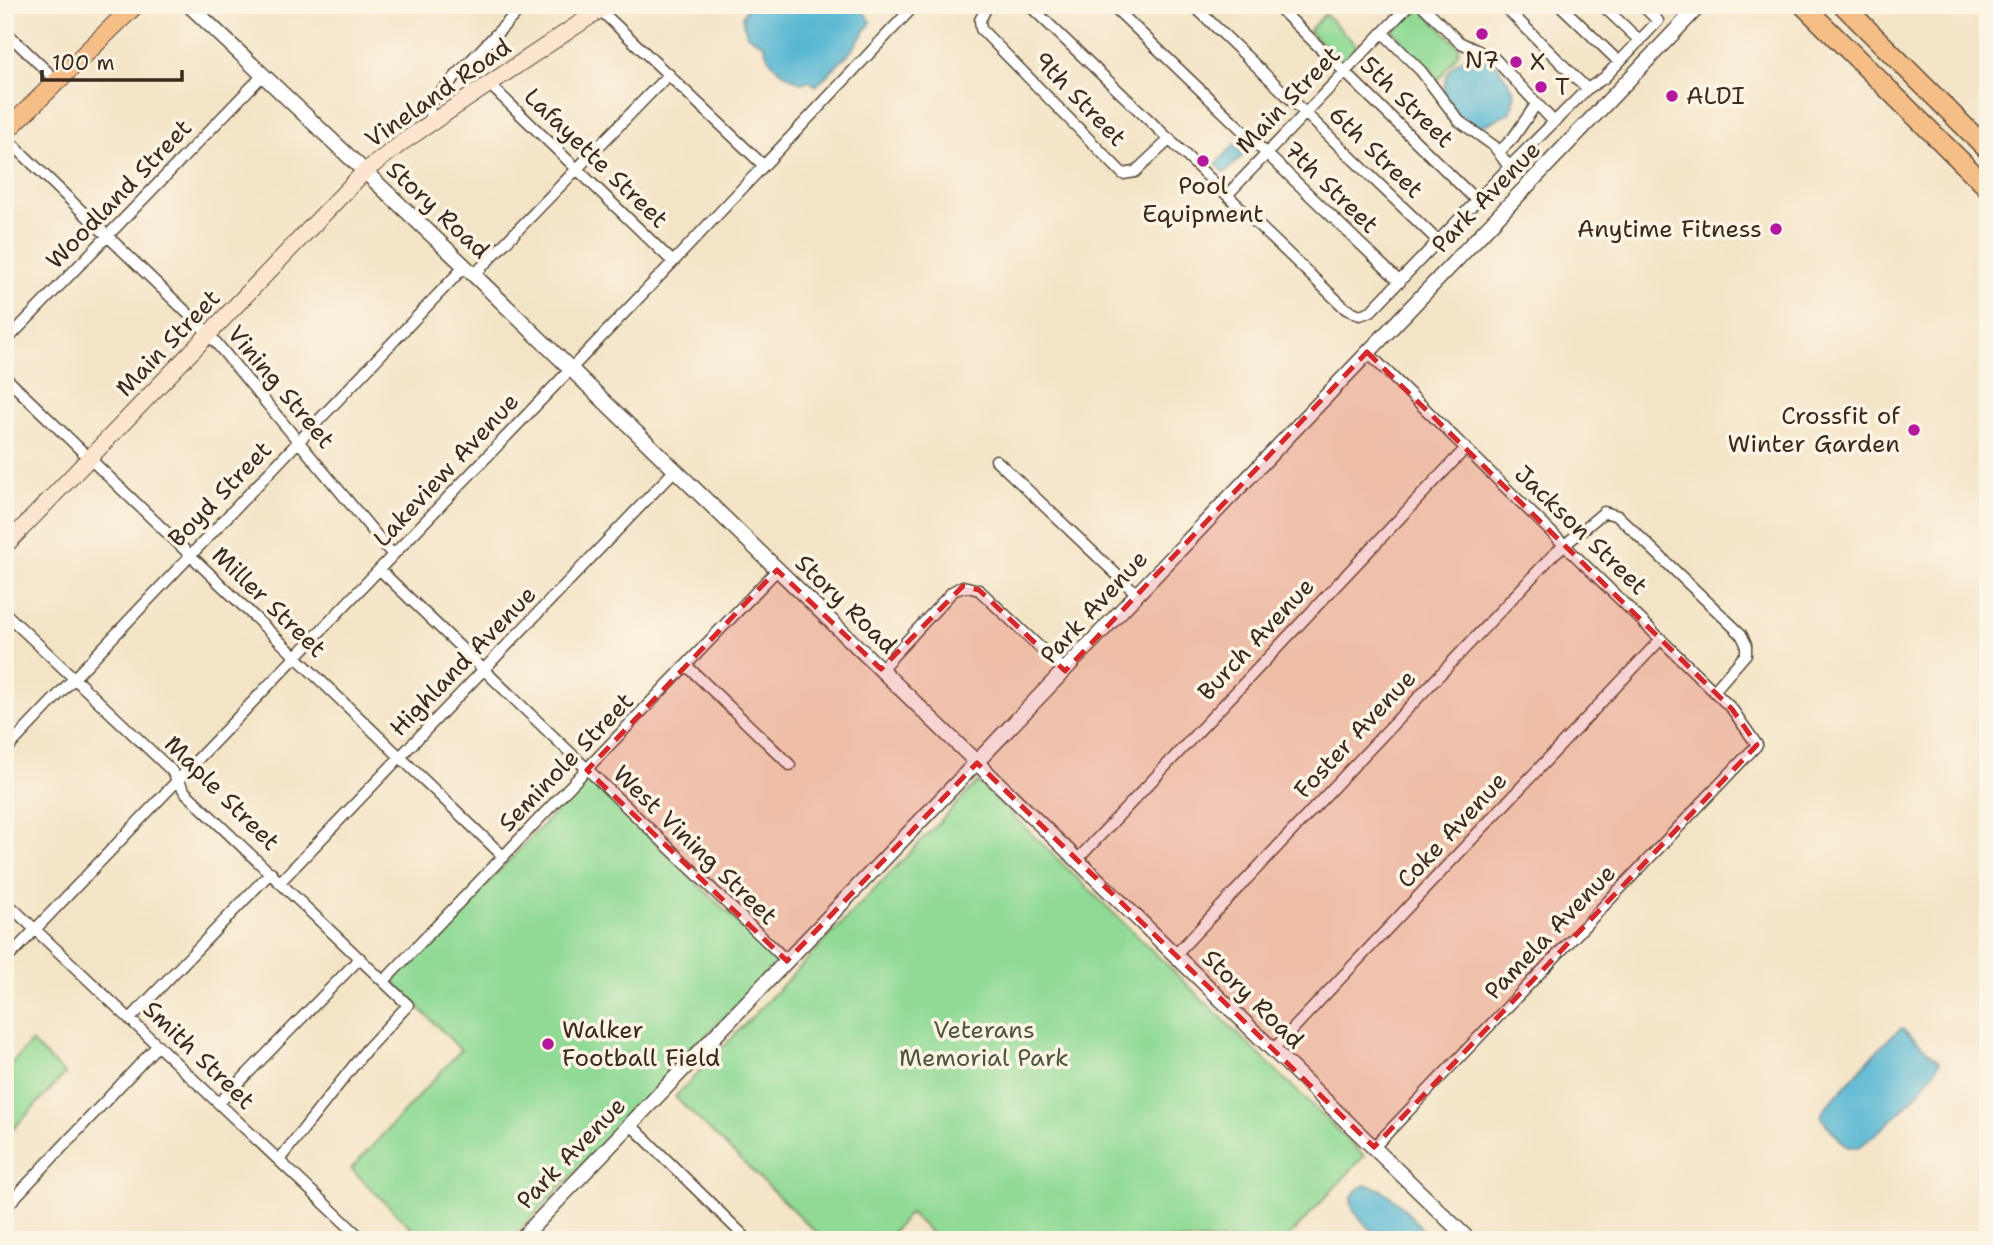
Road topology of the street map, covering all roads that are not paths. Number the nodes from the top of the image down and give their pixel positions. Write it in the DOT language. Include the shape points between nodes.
graph roads {
  1 [pos="135,5"];
  2 [pos="189,5"];
  3 [pos="524,5"];
  4 [pos="915,5"];
  5 [pos="988,5"];
  6 [pos="1029,5"];
  7 [pos="1112,5"];
  8 [pos="1193,5"];
  9 [pos="1276,5"];
  10 [pos="1409,5"];
  11 [pos="1422,5"];
  12 [pos="1503,5"];
  13 [pos="1560,5"];
  14 [pos="1602,5"];
  15 [pos="1642,5"];
  16 [pos="1700,5"];
  17 [pos="1803,5"];
  18 [pos="1843,5"];
  19 [pos="601,7"];
  20 [pos="5,31"];
  21 [pos="1383,33"];
  22 [pos="1640,41"];
  23 [pos="1619,62"];
  24 [pos="1346,72"];
  25 [pos="669,74"];
  26 [pos="263,75"];
  27 [pos="57,81"];
  28 [pos="489,84"];
  29 [pos="1587,89"];
  30 [pos="1895,97"];
  31 [pos="1536,103"];
  32 [pos="1306,114"];
  33 [pos="1555,122"];
  34 [pos="1959,122"];
  35 [pos="431,123"];
  36 [pos="5,135"];
  37 [pos="1170,139"];
  38 [pos="1988,150"];
  39 [pos="1499,152"];
  40 [pos="1267,155"];
  41 [pos="763,165"];
  42 [pos="1509,167"];
  43 [pos="576,168"];
  44 [pos="364,172"];
  45 [pos="1988,188"];
  46 [pos="1227,195"];
  47 [pos="1478,201"];
  48 [pos="106,236"];
  49 [pos="1439,242"];
  50 [pos="673,262"];
  51 [pos="470,271"];
  52 [pos="1400,282"];
  53 [pos="208,333"];
  54 [pos="5,342"];
  55 [pos="1367,352"];
  56 [pos="570,368"];
  57 [pos="5,377"];
  58 [pos="300,442"];
  59 [pos="1466,448"];
  60 [pos="89,459"];
  61 [pos="996,460"];
  62 [pos="675,470"];
  63 [pos="1566,544"];
  64 [pos="5,546"];
  65 [pos="190,555"];
  66 [pos="393,555"];
  67 [pos="777,569"];
  68 [pos="380,570"];
  69 [pos="1137,594"];
  70 [pos="5,613"];
  71 [pos="1661,639"];
  72 [pos="297,657"];
  73 [pos="687,665"];
  74 [pos="881,669"];
  75 [pos="1065,671"];
  76 [pos="483,672"];
  77 [pos="74,678"];
  78 [pos="1714,691"];
  79 [pos="1758,745"];
  80 [pos="5,751"];
  81 [pos="401,757"];
  82 [pos="977,763"];
  83 [pos="790,765"];
  84 [pos="587,770"];
  85 [pos="178,781"];
  86 [pos="504,857"];
  87 [pos="1077,860"];
  88 [pos="271,872"];
  89 [pos="282,881"];
  90 [pos="5,901"];
  91 [pos="36,930"];
  92 [pos="1175,955"];
  93 [pos="360,958"];
  94 [pos="5,961"];
  95 [pos="787,961"];
  96 [pos="384,981"];
  97 [pos="131,1018"];
  98 [pos="158,1045"];
  99 [pos="1273,1050"];
  100 [pos="219,1103"];
  101 [pos="630,1124"];
  102 [pos="1374,1147"];
  103 [pos="279,1160"];
  104 [pos="8,1201"];
  105 [pos="363,1240"];
  106 [pos="520,1240"];
  107 [pos="748,1240"];
  108 [pos="1468,1240"];
  1 -- 27 [label="main road"];
  2 -- 26 [label="street, Story Road"];
  3 -- 35 [label="street" via="429,104"];
  4 -- 41 [label="street, Lakeview Avenue"];
  5 -- 37 [label="street, 9th Street" via="981,29 1123,174 1135,172"];
  6 -- 37 [label="street"];
  7 -- 40 [label="street, 7th Street"];
  8 -- 32 [label="street, 6th Street"];
  9 -- 24 [label="street, 5th Street"];
  10 -- 21 [label="street, Main Street"];
  11 -- 31 [label="street" via="1459,42 1495,58"];
  12 -- 29 [label="street"];
  13 -- 23 [label="street"];
  14 -- 22 [label="street"];
  15 -- 22 [label="street" via="1658,21"];
  16 -- 55 [label="street, Park Avenue"];
  17 -- 30 [label="highway"];
  18 -- 34 [label="highway"];
  19 -- 25 [label="street"];
  19 -- 28 [label="main road, Vineland Road"];
  20 -- 27 [label="street"];
  21 -- 24 [label="street, Main Street"];
  21 -- 39 [label="street" via="1421,71 1459,121"];
  22 -- 23 [label="street"];
  23 -- 29 [label="street"];
  24 -- 32 [label="street, Main Street"];
  24 -- 47 [label="street, 5th Street"];
  25 -- 41 [label="street"];
  25 -- 43 [label="street, Boyd Street"];
  26 -- 44 [label="street, Story Road"];
  26 -- 48 [label="street, Woodland Street"];
  27 -- 36 [label="main road"];
  28 -- 35 [label="main road, Vineland Road"];
  28 -- 43 [label="street, Lafayette Street"];
  29 -- 33 [label="street"];
  30 -- 34 [label="highway" via="1919,98"];
  30 -- 45 [label="highway"];
  31 -- 33 [label="street"];
  31 -- 39 [label="street" via="1514,138"];
  32 -- 40 [label="street, Main Street"];
  32 -- 49 [label="street, 6th Street"];
  33 -- 42 [label="street"];
  34 -- 38 [label="highway"];
  35 -- 44 [label="main road, Vineland Road"];
  36 -- 48 [label="street, Vining Street"];
  37 -- 46 [label="street"];
  39 -- 42 [label="street"];
  40 -- 46 [label="street, Main Street"];
  40 -- 52 [label="street, 7th Street"];
  41 -- 50 [label="street, Lakeview Avenue"];
  42 -- 47 [label="street"];
  43 -- 50 [label="street, Lafayette Street"];
  43 -- 51 [label="street, Boyd Street"];
  44 -- 51 [label="street, Story Road"];
  44 -- 53 [label="main road, Main Street"];
  46 -- 52 [label="street" via="1352,313 1360,316 1371,311"];
  47 -- 49 [label="street"];
  48 -- 53 [label="street, Vining Street"];
  48 -- 54 [label="street, Woodland Street"];
  49 -- 52 [label="street"];
  50 -- 56 [label="street, Lakeview Avenue"];
  51 -- 56 [label="street, Story Road"];
  51 -- 58 [label="street, Boyd Street"];
  53 -- 58 [label="street, Vining Street"];
  53 -- 60 [label="main road, Main Street"];
  55 -- 59 [label="street, Jackson Street"];
  55 -- 69 [label="street, Park Avenue"];
  56 -- 62 [label="street, Story Road"];
  56 -- 66 [label="street, Lakeview Avenue"];
  57 -- 60 [label="street, Miller Street"];
  58 -- 65 [label="street, Boyd Street"];
  58 -- 66 [label="street, Vining Street"];
  59 -- 63 [label="street, Jackson Street"];
  59 -- 87 [label="street, Burch Avenue"];
  60 -- 64 [label="main road, Main Street"];
  60 -- 65 [label="street, Miller Street"];
  61 -- 69 [label="street"];
  62 -- 67 [label="street, Story Road"];
  62 -- 76 [label="street, Highland Avenue"];
  63 -- 71 [label="street, Jackson Street"];
  63 -- 78 [label="street, Foster Avenue" via="1595,516 1611,511 1741,634 1746,654"];
  63 -- 92 [label="street, Foster Avenue"];
  65 -- 72 [label="street, Miller Street"];
  65 -- 77 [label="street, Boyd Street"];
  66 -- 68 [label="street, Lakeview Avenue"];
  67 -- 73 [label="street, Seminole Street"];
  67 -- 74 [label="street, Story Road"];
  68 -- 72 [label="street, Lakeview Avenue"];
  68 -- 76 [label="street"];
  69 -- 75 [label="street, Park Avenue"];
  70 -- 77 [label="street, Maple Street"];
  71 -- 78 [label="street, Jackson Street"];
  71 -- 99 [label="street, Coke Avenue"];
  72 -- 81 [label="street, Miller Street"];
  72 -- 85 [label="street, Lakeview Avenue"];
  73 -- 83 [label="street"];
  73 -- 84 [label="street, Seminole Street"];
  74 -- 75 [label="street" via="952,592 963,586 979,590"];
  74 -- 82 [label="street, Story Road"];
  75 -- 82 [label="street, Park Avenue"];
  76 -- 81 [label="street, Highland Avenue"];
  76 -- 84 [label="street, West Vining Street"];
  77 -- 80 [label="street, Boyd Street"];
  77 -- 85 [label="street, Maple Street"];
  78 -- 79 [label="street, Jackson Street"];
  79 -- 102 [label="street, Pamela Avenue"];
  81 -- 86 [label="street, Miller Street"];
  81 -- 89 [label="street, Highland Avenue"];
  82 -- 87 [label="street, Story Road"];
  82 -- 95 [label="street, Park Avenue"];
  84 -- 86 [label="street, Seminole Street"];
  84 -- 95 [label="street, West Vining Street"];
  85 -- 88 [label="street, Maple Street"];
  85 -- 91 [label="street, Lakeview Avenue"];
  86 -- 96 [label="street, Seminole Street"];
  87 -- 92 [label="street, Story Road"];
  88 -- 89 [label="street, Maple Street"];
  88 -- 97 [label="street"];
  89 -- 93 [label="street, Maple Street"];
  90 -- 91 [label="street, Smith Street"];
  91 -- 94 [label="street, Lakeview Avenue"];
  91 -- 97 [label="street, Smith Street"];
  92 -- 99 [label="street, Story Road"];
  93 -- 96 [label="street, Maple Street"];
  93 -- 100 [label="street"];
  95 -- 101 [label="street, Park Avenue"];
  96 -- 103 [label="street, Maple Street" via="408,1005"];
  97 -- 98 [label="street, Smith Street"];
  98 -- 100 [label="street, Smith Street"];
  98 -- 104 [label="street"];
  99 -- 102 [label="street, Story Road"];
  100 -- 103 [label="street, Smith Street"];
  101 -- 106 [label="street, Park Avenue"];
  101 -- 107 [label="street"];
  102 -- 108 [label="street, Story Road"];
  103 -- 105 [label="street, Smith Street"];
}
